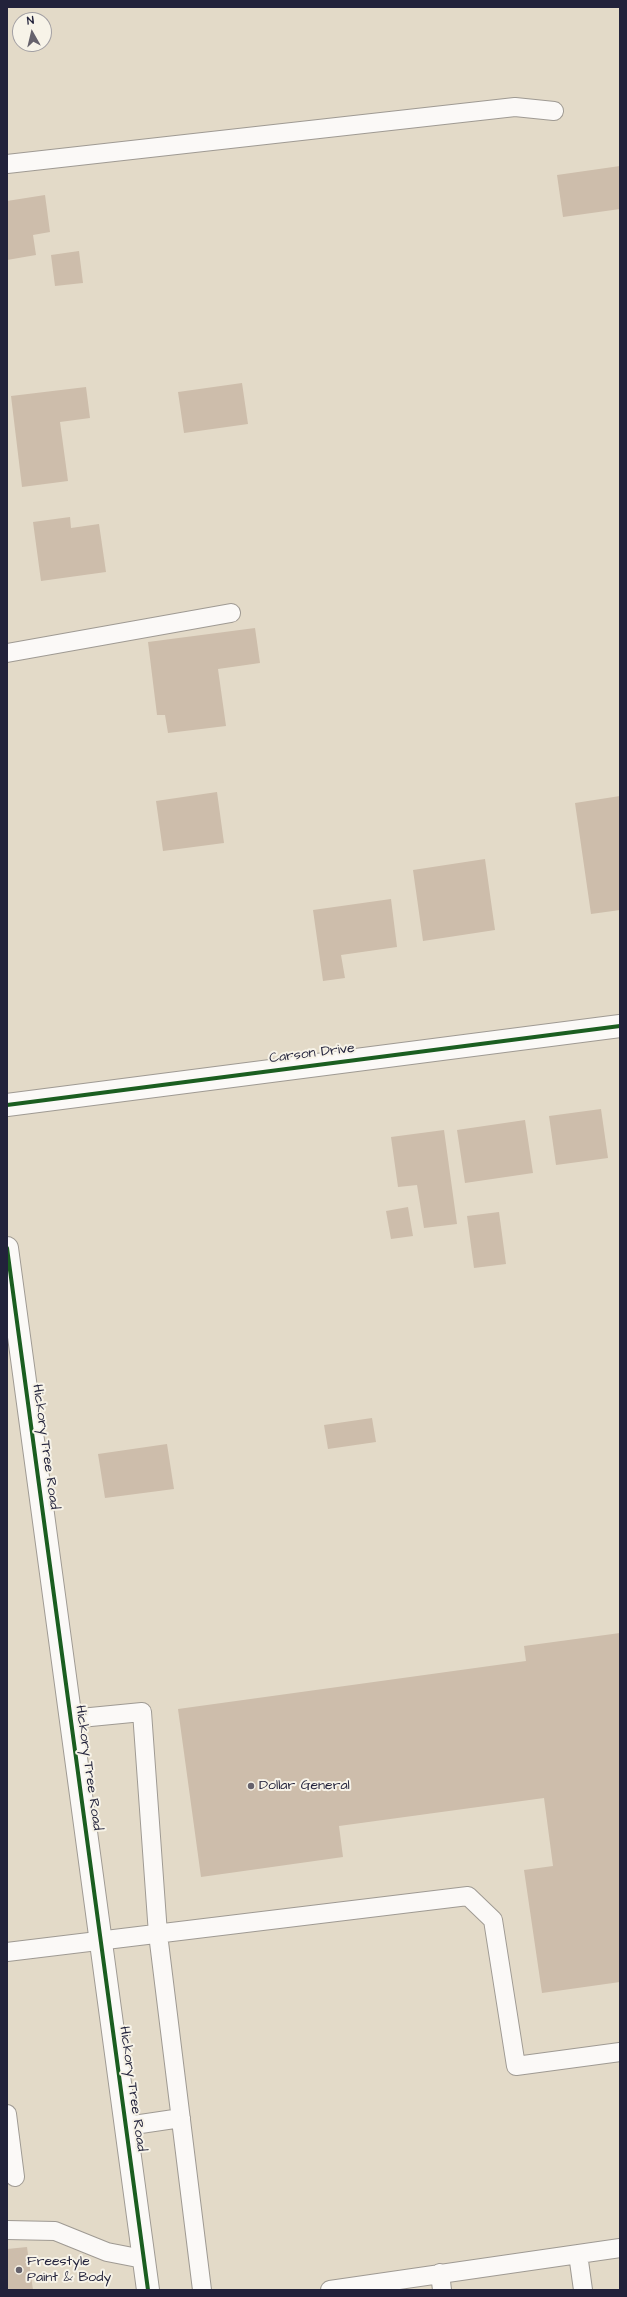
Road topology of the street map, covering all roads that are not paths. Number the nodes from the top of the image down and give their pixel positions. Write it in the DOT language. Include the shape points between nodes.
graph roads {
  1 [pos="554,111"];
  2 [pos="7,164"];
  3 [pos="231,613"];
  4 [pos="7,653"];
  5 [pos="620,1026"];
  6 [pos="7,1105"];
  7 [pos="7,1248"];
  8 [pos="70,1719"];
  9 [pos="158,1934"];
  10 [pos="100,1940"];
  11 [pos="7,1952"];
  12 [pos="620,2052"];
  13 [pos="7,2114"];
  14 [pos="181,2118"];
  15 [pos="127,2126"];
  16 [pos="15,2177"];
  17 [pos="7,2230"];
  18 [pos="620,2248"];
  19 [pos="578,2254"];
  20 [pos="143,2259"];
  21 [pos="441,2281"];
  22 [pos="148,2290"];
  23 [pos="202,2290"];
  24 [pos="331,2290"];
  25 [pos="583,2290"];
  1 -- 2 [label="lane" via="515,107"];
  3 -- 4 [label="lane"];
  5 -- 6 [label="street, Carson Drive"];
  7 -- 8 [label="street, Hickory Tree Road"];
  8 -- 9 [label="lane" via="142,1712"];
  8 -- 10 [label="street, Hickory Tree Road"];
  9 -- 10 [label="lane"];
  9 -- 12 [label="lane" via="468,1896 493,1920 516,2066"];
  9 -- 14 [label="lane"];
  10 -- 11 [label="lane"];
  10 -- 15 [label="street, Hickory Tree Road"];
  13 -- 16 [label="lane"];
  14 -- 15 [label="lane"];
  14 -- 23 [label="lane"];
  15 -- 20 [label="street, Hickory Tree Road"];
  17 -- 20 [label="lane" via="55,2231 108,2252"];
  18 -- 19 [label="lane"];
  19 -- 21 [label="lane"];
  19 -- 25 [label="lane"];
  20 -- 22 [label="street, Hickory Tree Road"];
  21 -- 24 [label="lane"];
}
